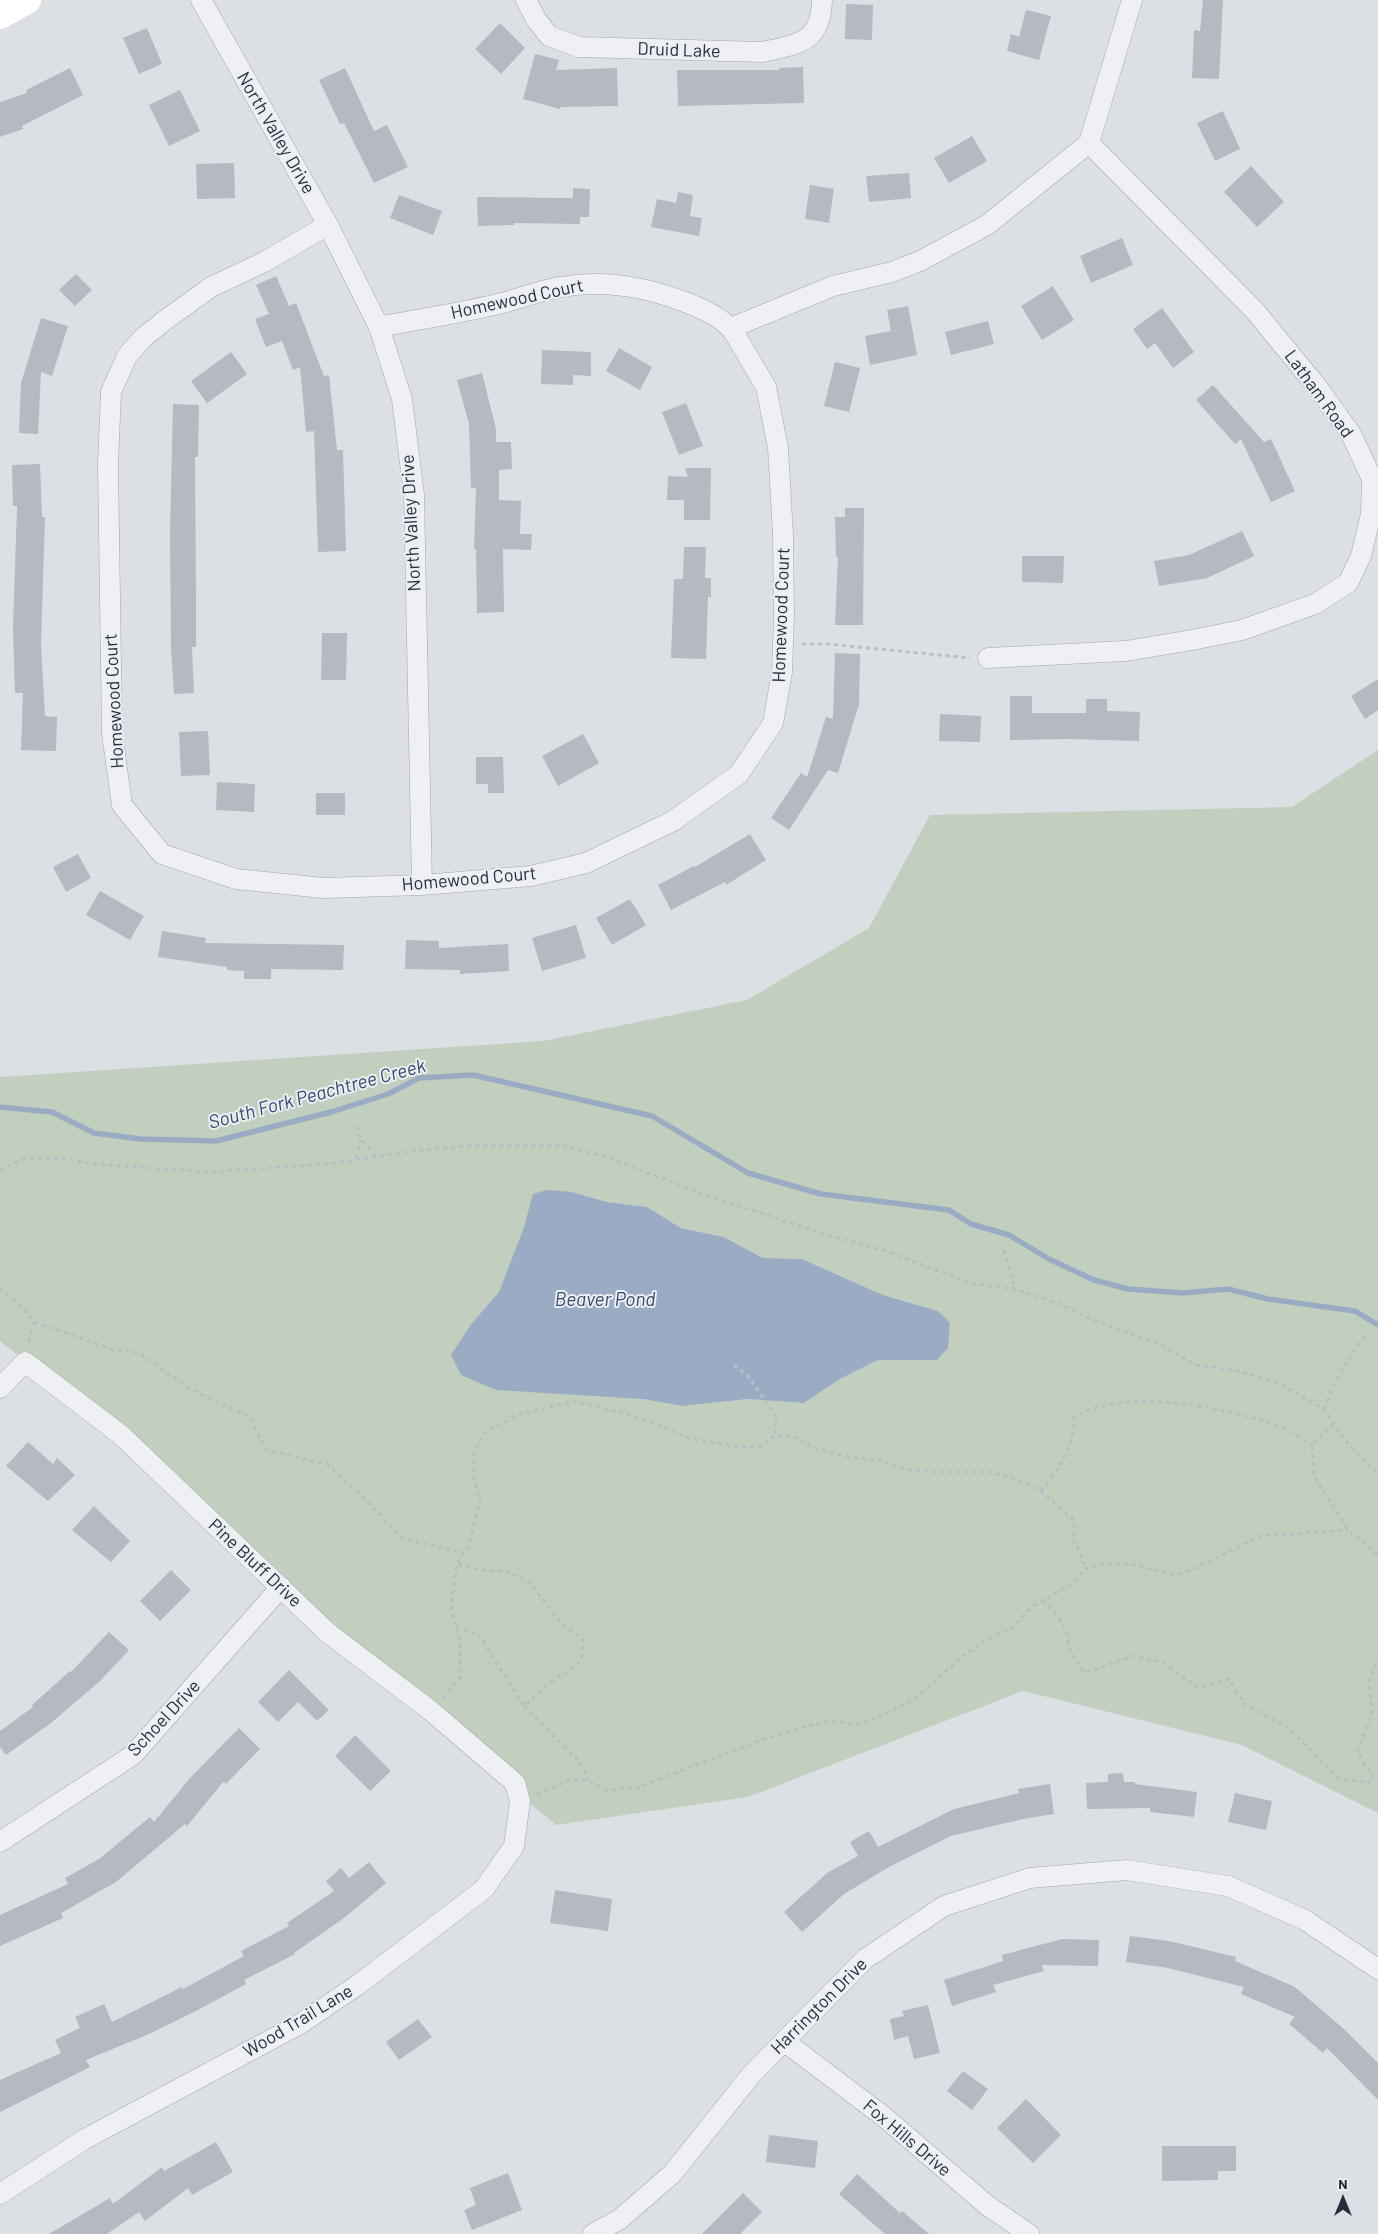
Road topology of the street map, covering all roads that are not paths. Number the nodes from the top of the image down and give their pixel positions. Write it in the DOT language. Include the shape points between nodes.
graph roads {
  1 [pos="27,0"];
  2 [pos="201,0"];
  3 [pos="526,0"];
  4 [pos="822,0"];
  5 [pos="1132,0"];
  6 [pos="0,15"];
  7 [pos="1089,143"];
  8 [pos="328,225"];
  9 [pos="379,327"];
  10 [pos="732,328"];
  11 [pos="988,658"];
  12 [pos="422,885"];
  13 [pos="0,1388"];
  14 [pos="281,1587"];
  15 [pos="518,1792"];
  16 [pos="0,1842"];
  17 [pos="1378,1969"];
  18 [pos="785,2042"];
  19 [pos="0,2194"];
  20 [pos="593,2234"];
  21 [pos="1029,2234"];
  1 -- 6 [label="main road"];
  2 -- 8 [label="street, North Valley Drive"];
  3 -- 4 [label="street, Druid Lake" via="549,36 579,47 762,52 808,39 820,23"];
  5 -- 7 [label="street"];
  7 -- 10 [label="street" via="987,225 920,261 892,272 833,286"];
  7 -- 11 [label="street, Latham Road" via="1255,311 1318,388 1351,434 1372,480 1371,514 1361,556 1348,583 1315,604 1242,630 1126,651"];
  8 -- 9 [label="street, North Valley Drive"];
  8 -- 12 [label="street, Homewood Court" via="264,262 211,287 164,321 127,356 111,392 108,464 111,715 122,805 162,854 236,879 324,888"];
  9 -- 10 [label="street, Homewood Court" via="501,304 559,287 588,283 634,286 664,293 706,310"];
  9 -- 12 [label="street, North Valley Drive" via="402,398 414,495"];
  10 -- 12 [label="street, Homewood Court" via="766,387 778,448 784,535 784,644 773,723 739,774 672,821 586,862 531,876"];
  13 -- 14 [label="street, Pine Bluff Drive" via="25,1362 121,1435"];
  14 -- 15 [label="street, Pine Bluff Drive" via="328,1632 431,1711"];
  14 -- 16 [label="street, Schoel Drive" via="133,1755"];
  15 -- 19 [label="street, Wood Trail Lane" via="514,1846 484,1889 359,1984 300,2024 85,2139"];
  17 -- 18 [label="street, Harrington Drive" via="1305,1920 1228,1886 1127,1870 1030,1878 944,1906 864,1959"];
  18 -- 20 [label="street, Harrington Drive" via="751,2075 672,2174 620,2219"];
  18 -- 21 [label="street, Fox Hills Drive" via="883,2116 988,2206"];
}
